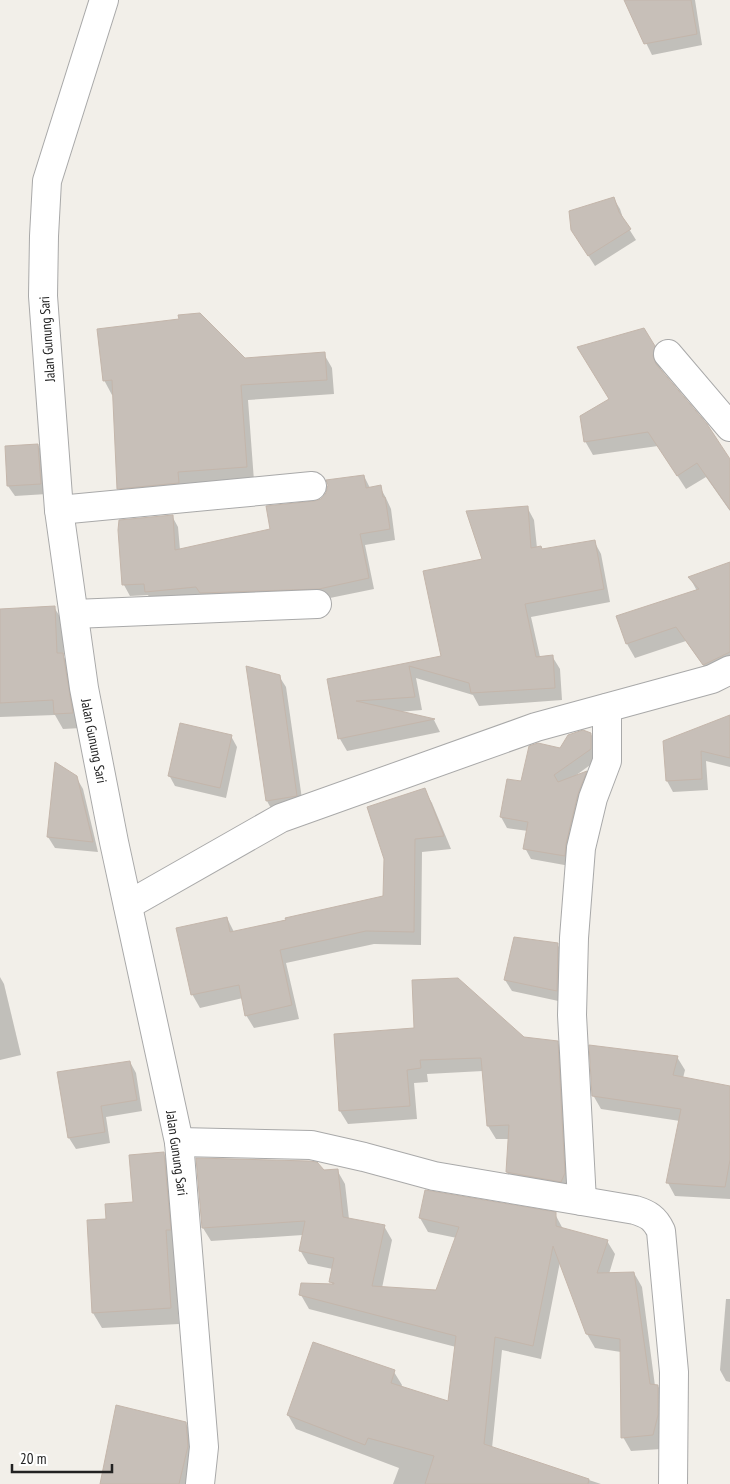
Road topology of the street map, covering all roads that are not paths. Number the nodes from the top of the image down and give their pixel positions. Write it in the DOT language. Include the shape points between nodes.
graph roads {
  1 [pos="104,0"];
  2 [pos="668,354"];
  3 [pos="730,427"];
  4 [pos="312,486"];
  5 [pos="60,510"];
  6 [pos="317,604"];
  7 [pos="74,614"];
  8 [pos="730,670"];
  9 [pos="607,708"];
  10 [pos="128,905"];
  11 [pos="179,1142"];
  12 [pos="582,1201"];
  13 [pos="200,1484"];
  14 [pos="673,1484"];
  1 -- 5 [label="street, Jalan Gunung Sari" via="47,181 43,296"];
  2 -- 3 [label="street"];
  4 -- 5 [label="street"];
  5 -- 7 [label="street, Jalan Gunung Sari"];
  6 -- 7 [label="street"];
  7 -- 10 [label="street, Jalan Gunung Sari" via="84,688"];
  8 -- 9 [label="street" via="712,679"];
  9 -- 10 [label="street" via="536,727 281,818"];
  9 -- 12 [label="street" via="608,761 593,798 581,848 574,938 572,1015"];
  10 -- 11 [label="street, Jalan Gunung Sari"];
  11 -- 12 [label="street" via="311,1146 434,1176"];
  11 -- 13 [label="street, Jalan Gunung Sari" via="204,1447"];
  12 -- 14 [label="street" via="646,1214 656,1220 661,1231 674,1372"];
}
